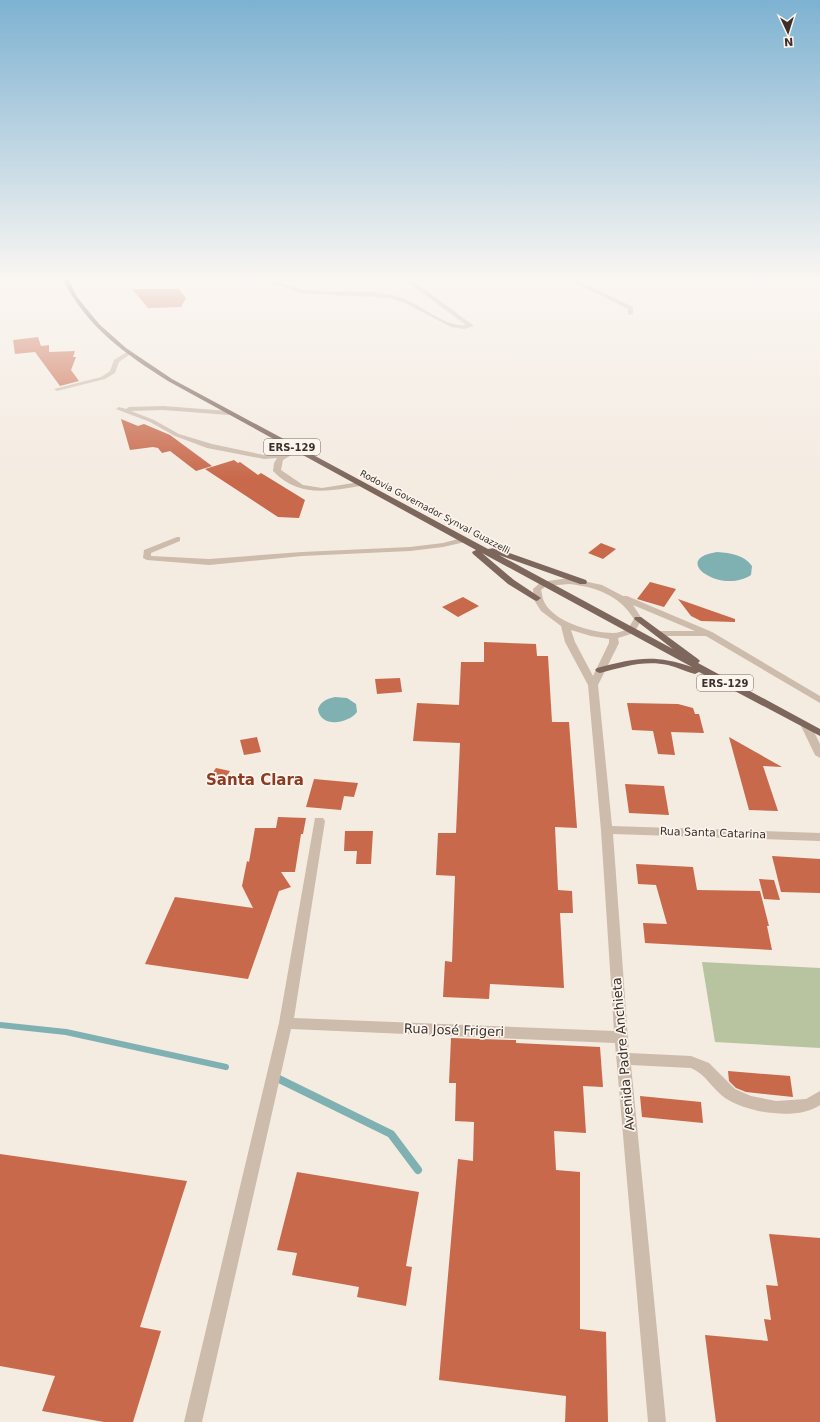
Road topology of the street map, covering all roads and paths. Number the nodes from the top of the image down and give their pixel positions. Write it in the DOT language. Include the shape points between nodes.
graph roads {
  1 [pos="121,346"];
  2 [pos="129,353"];
  3 [pos="57,389"];
  4 [pos="229,412"];
  5 [pos="295,449"];
  6 [pos="281,455"];
  7 [pos="360,484"];
  8 [pos="178,539"];
  9 [pos="462,540"];
  10 [pos="583,582"];
  11 [pos="544,584"];
  12 [pos="618,596"];
  13 [pos="536,598"];
  14 [pos="638,619"];
  15 [pos="565,624"];
  16 [pos="632,631"];
  17 [pos="661,634"];
  18 [pos="709,634"];
  19 [pos="613,636"];
  20 [pos="600,670"];
  21 [pos="710,674"];
  22 [pos="593,685"];
  23 [pos="820,700"];
  24 [pos="806,726"];
  25 [pos="820,733"];
  26 [pos="820,755"];
  27 [pos="319,821"];
  28 [pos="607,830"];
  29 [pos="820,837"];
  30 [pos="286,1023"];
  31 [pos="621,1036"];
  32 [pos="623,1059"];
  33 [pos="820,1097"];
  34 [pos="193,1422"];
  35 [pos="657,1422"];
  1 -- 2 [label="main road, Rodovia Governador Synval Guazzelli / ERS-129"];
  2 -- 3 [label="street" via="116,361 113,372 103,378"];
  2 -- 4 [label="main road, Rodovia Governador Synval Guazzelli / ERS-129" via="170,380"];
  4 -- 5 [label="main road, Rodovia Governador Synval Guazzelli / ERS-129"];
  4 -- 6 [label="street" via="164,408 119,409 152,421 177,435 210,446 264,457"];
  5 -- 6 [label="street"];
  5 -- 7 [label="main road, Rodovia Governador Synval Guazzelli / ERS-129"];
  6 -- 7 [label="street" via="276,465 277,471 301,487 322,490"];
  7 -- 9 [label="main road, Rodovia Governador Synval Guazzelli / ERS-129"];
  8 -- 9 [label="street" via="147,552 147,558 209,562 410,549"];
  9 -- 10 [label="main road"];
  9 -- 11 [label="main road, Rodovia Governador Synval Guazzelli / ERS-129"];
  9 -- 13 [label="main road" via="511,582"];
  10 -- 11 [label="street"];
  10 -- 12 [label="street"];
  11 -- 13 [label="street" via="537,589"];
  11 -- 16 [label="main road, Rodovia Governador Synval Guazzelli / ERS-129"];
  12 -- 14 [label="street" via="634,610"];
  12 -- 18 [label="street"];
  13 -- 15 [label="street" via="546,613"];
  14 -- 16 [label="street"];
  14 -- 17 [label="main road"];
  15 -- 19 [label="street" via="598,635"];
  15 -- 22 [label="street, Avenida Padre Anchieta" via="570,642"];
  16 -- 19 [label="street"];
  16 -- 21 [label="main road, Rodovia Governador Synval Guazzelli / ERS-129"];
  17 -- 18 [label="street"];
  17 -- 21 [label="main road"];
  18 -- 23 [label="street"];
  19 -- 20 [label="street" via="614,642"];
  20 -- 21 [label="main road" via="639,660 652,660"];
  20 -- 22 [label="street"];
  21 -- 24 [label="main road, Rodovia Governador Synval Guazzelli / ERS-129"];
  22 -- 28 [label="street, Avenida Padre Anchieta"];
  24 -- 25 [label="main road, Rodovia Governador Synval Guazzelli / ERS-129"];
  24 -- 26 [label="street"];
  27 -- 30 [label="street"];
  28 -- 29 [label="street, Rua Santa Catarina"];
  28 -- 31 [label="street, Avenida Padre Anchieta"];
  30 -- 31 [label="street, Rua José Frigeri"];
  30 -- 34 [label="street"];
  31 -- 32 [label="street, Avenida Padre Anchieta"];
  32 -- 33 [label="street" via="691,1062 704,1067 730,1093 749,1102 769,1106 808,1105"];
  32 -- 35 [label="street, Avenida Padre Anchieta"];
}
